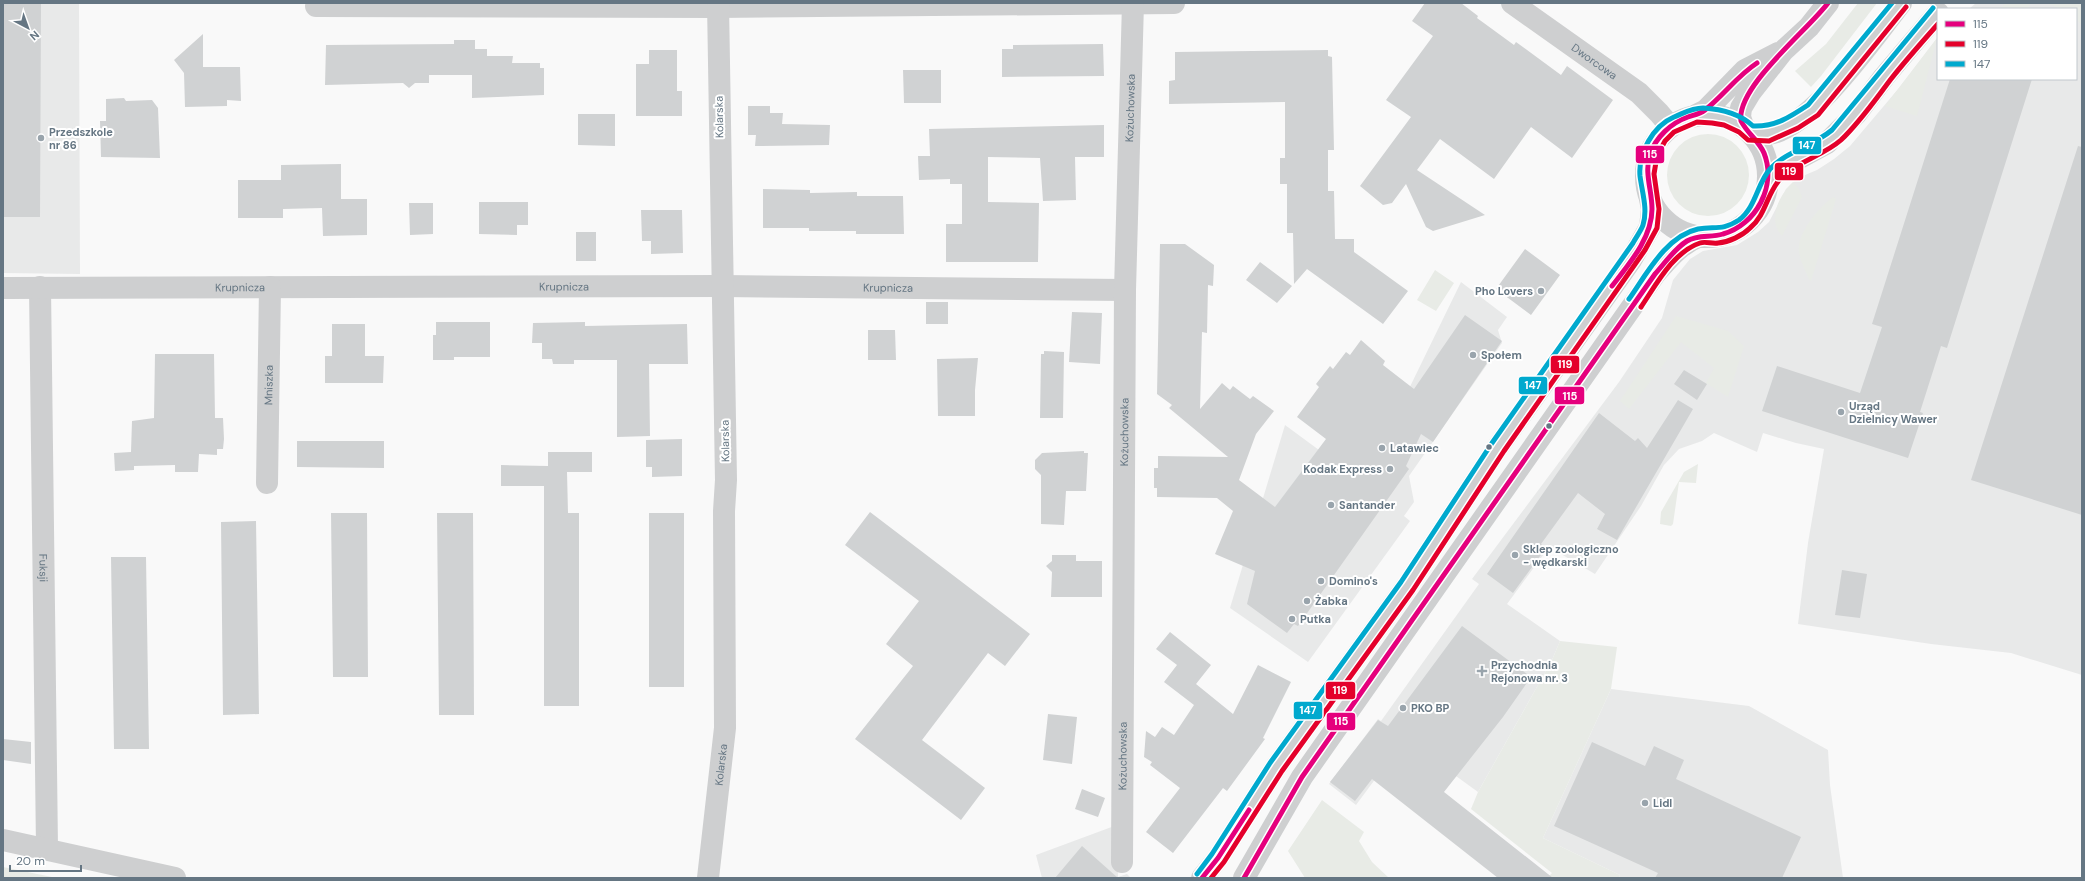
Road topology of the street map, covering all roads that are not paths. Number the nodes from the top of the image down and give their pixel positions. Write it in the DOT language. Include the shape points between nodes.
graph roads {
  1 [pos="1133,3"];
  2 [pos="1174,3"];
  3 [pos="1512,3"];
  4 [pos="1828,3"];
  5 [pos="1900,3"];
  6 [pos="718,5"];
  7 [pos="316,6"];
  8 [pos="1937,14"];
  9 [pos="1782,51"];
  10 [pos="1696,115"];
  11 [pos="1670,126"];
  12 [pos="1746,129"];
  13 [pos="1768,182"];
  14 [pos="1649,194"];
  15 [pos="1700,236"];
  16 [pos="723,286"];
  17 [pos="40,287"];
  18 [pos="270,287"];
  19 [pos="3,288"];
  20 [pos="1125,290"];
  21 [pos="267,484"];
  22 [pos="3,840"];
  23 [pos="47,848"];
  24 [pos="1122,862"];
  25 [pos="174,878"];
  26 [pos="708,878"];
  27 [pos="1202,878"];
  28 [pos="1244,878"];
  1 -- 2 [label="street"];
  1 -- 6 [label="street"];
  1 -- 20 [label="street, Kożuchowska"];
  3 -- 11 [label="street, Dworcowa" via="1639,93"];
  4 -- 9 [label="street" via="1809,27"];
  5 -- 12 [label="street" via="1813,110 1769,134"];
  6 -- 7 [label="street"];
  6 -- 16 [label="street, Kolarska"];
  8 -- 13 [label="street" via="1884,76 1856,114 1827,143 1790,163"];
  9 -- 10 [label="street" via="1745,70 1706,110"];
  9 -- 12 [label="street" via="1741,108 1740,117"];
  10 -- 11 [label="street"];
  10 -- 12 [label="street" via="1726,118"];
  11 -- 14 [label="street" via="1659,137 1650,154 1647,174"];
  12 -- 13 [label="street" via="1761,147 1767,164"];
  13 -- 15 [label="street" via="1762,201 1747,222 1723,234"];
  14 -- 15 [label="street" via="1657,210 1668,222 1683,232"];
  14 -- 27 [label="street" via="1652,209 1650,227 1631,260 1498,447 1407,586 1276,767 1218,858"];
  15 -- 28 [label="street" via="1686,241 1655,274 1302,777"];
  16 -- 18 [label="street, Krupnicza"];
  16 -- 20 [label="street, Krupnicza"];
  16 -- 26 [label="street, Kolarska" via="726,480 725,728"];
  17 -- 18 [label="street, Krupnicza"];
  17 -- 19 [label="street, Krupnicza"];
  17 -- 23 [label="street, Fuksji"];
  18 -- 21 [label="street, Mniszka"];
  20 -- 24 [label="street, Kożuchowska"];
  22 -- 23 [label="street"];
  23 -- 25 [label="street"];
}
